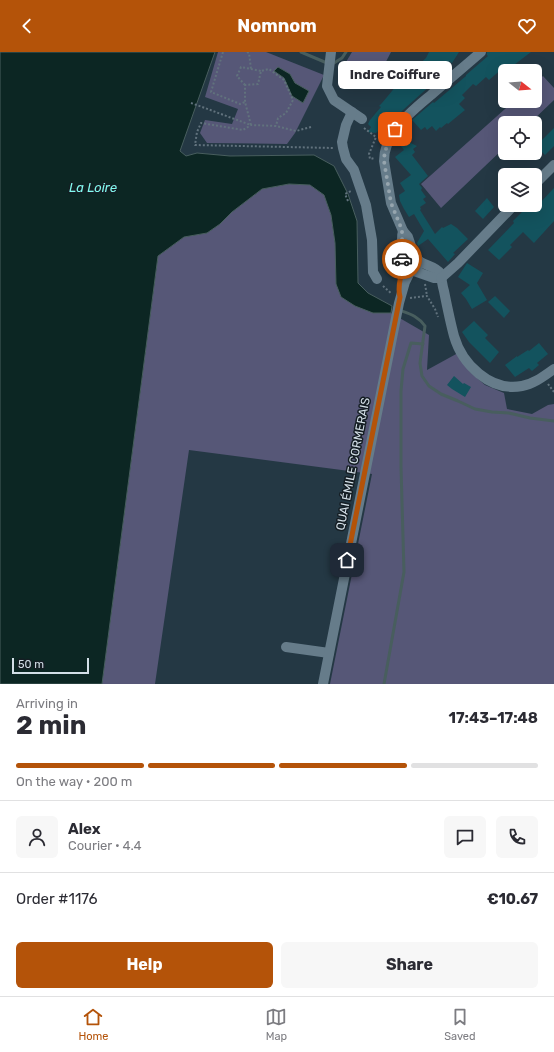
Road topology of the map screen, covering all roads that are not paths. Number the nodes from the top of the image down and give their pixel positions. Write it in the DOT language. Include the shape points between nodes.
graph roads {
  1 [pos="331,52"];
  2 [pos="481,52"];
  3 [pos="352,112"];
  4 [pos="362,119"];
  5 [pos="554,164"];
  6 [pos="542,177"];
  7 [pos="507,212"];
  8 [pos="411,264"];
  9 [pos="441,278"];
  10 [pos="377,279"];
  11 [pos="554,370"];
  12 [pos="286,647"];
  13 [pos="329,653"];
  14 [pos="323,684"];
  1 -- 3 [label="street" via="327,86 334,100"];
  2 -- 8 [label="street" via="406,117 388,142 384,161 391,203 402,230 408,237"];
  3 -- 4 [label="street"];
  3 -- 10 [label="street" via="346,125 342,148 354,170 366,205 372,240 373,272"];
  5 -- 6 [label="street"];
  7 -- 9 [label="street"];
  8 -- 9 [label="street" via="426,276"];
  8 -- 13 [label="street, QUAI ÉMILE CORMERAIS" via="399,283 396,319"];
  9 -- 11 [label="street" via="455,338 461,352 480,375 498,384 521,386"];
  12 -- 13 [label="street"];
  13 -- 14 [label="street, QUAI ÉMILE CORMERAIS"];
}
